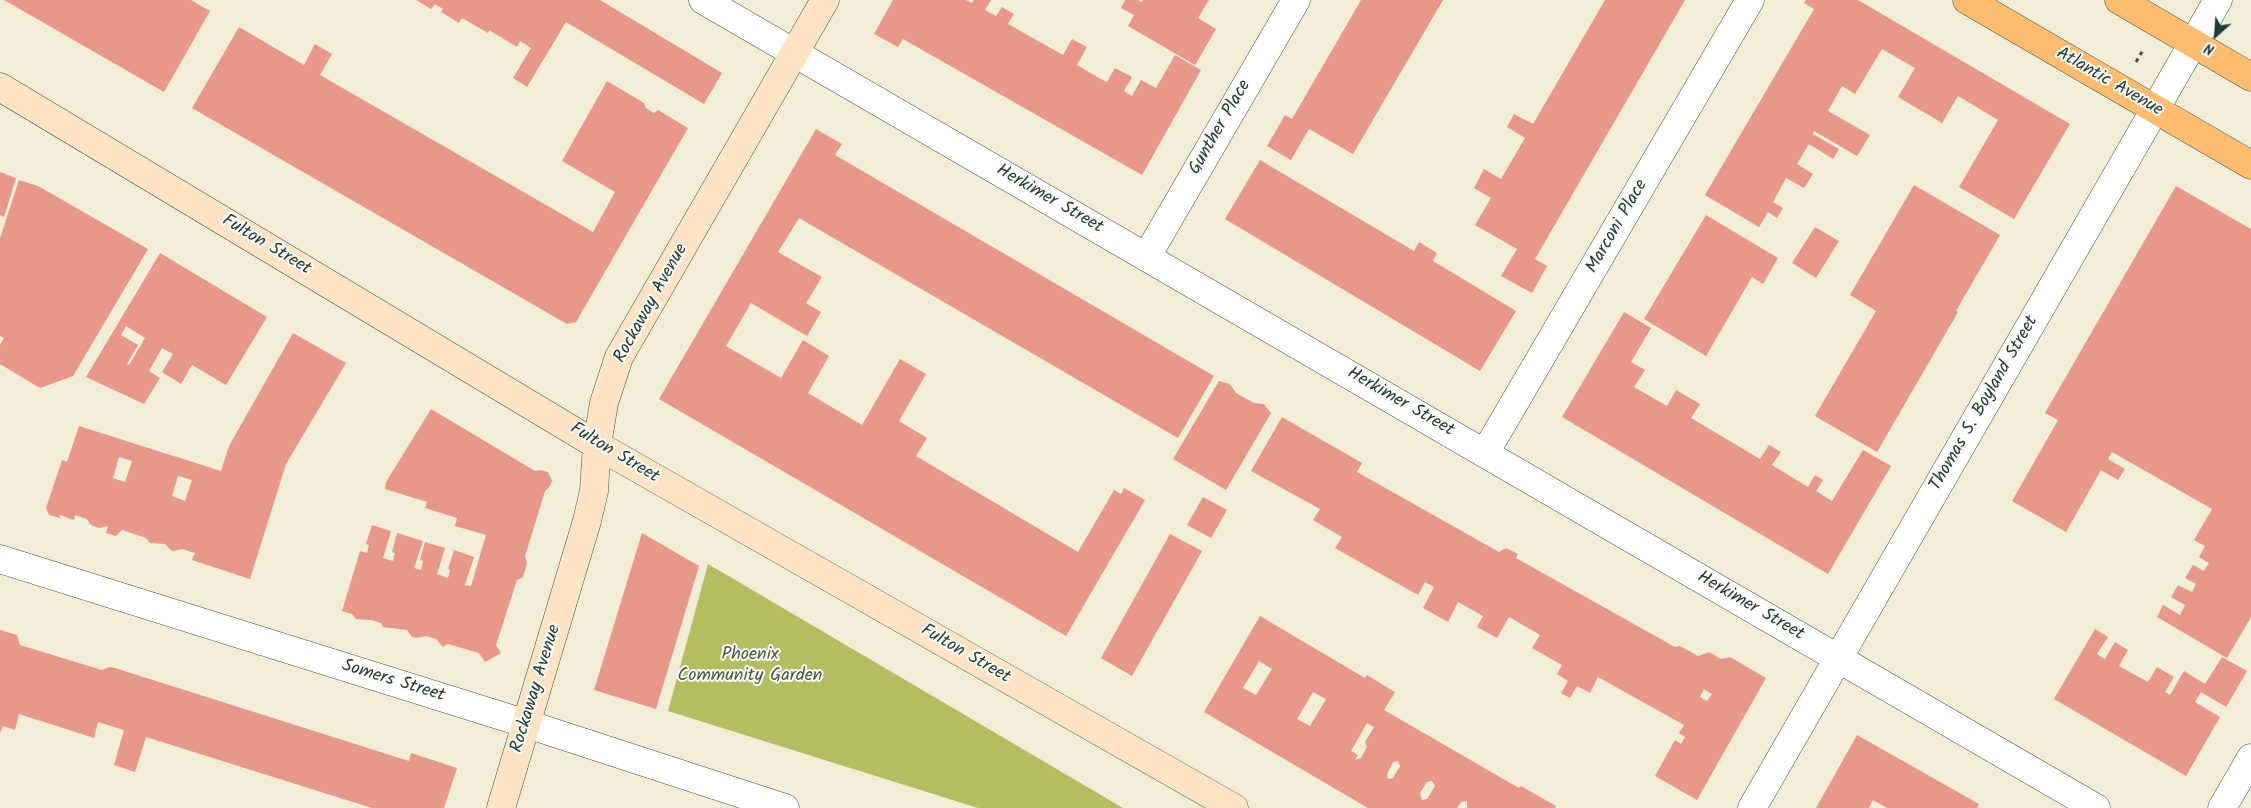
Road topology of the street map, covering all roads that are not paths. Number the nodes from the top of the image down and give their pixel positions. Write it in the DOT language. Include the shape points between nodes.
graph roads {
  1 [pos="703,0"];
  2 [pos="825,0"];
  3 [pos="1296,0"];
  4 [pos="1750,0"];
  5 [pos="1967,0"];
  6 [pos="2119,0"];
  7 [pos="2218,0"];
  8 [pos="2193,43"];
  9 [pos="794,53"];
  10 [pos="2251,77"];
  11 [pos="0,87"];
  12 [pos="2154,109"];
  13 [pos="2251,165"];
  14 [pos="1147,256"];
  15 [pos="597,445"];
  16 [pos="1485,453"];
  17 [pos="0,559"];
  18 [pos="1838,658"];
  19 [pos="527,724"];
  20 [pos="2251,758"];
  21 [pos="501,808"];
  22 [pos="785,808"];
  23 [pos="1234,808"];
  24 [pos="1752,808"];
  25 [pos="2096,808"];
  26 [pos="2222,808"];
  1 -- 9 [label="street, Herkimer Street"];
  2 -- 9 [label="main road, Rockaway Avenue"];
  3 -- 14 [label="street, Gunther Place"];
  4 -- 16 [label="street, Marconi Place"];
  5 -- 12 [label="main road, Atlantic Avenue"];
  6 -- 8 [label="main road"];
  7 -- 8 [label="street, Thomas S. Boyland Street"];
  8 -- 10 [label="main road"];
  8 -- 12 [label="street, Thomas S. Boyland Street"];
  9 -- 14 [label="street, Herkimer Street"];
  9 -- 15 [label="main road, Rockaway Avenue" via="620,357 604,403"];
  11 -- 15 [label="main road, Fulton Street"];
  12 -- 13 [label="main road, Atlantic Avenue"];
  12 -- 18 [label="street, Thomas S. Boyland Street"];
  14 -- 16 [label="street, Herkimer Street"];
  15 -- 19 [label="main road, Rockaway Avenue" via="594,491 587,521"];
  15 -- 23 [label="main road, Fulton Street"];
  16 -- 18 [label="street, Herkimer Street"];
  17 -- 19 [label="street, Somers Street"];
  18 -- 24 [label="street, Thomas S. Boyland Street"];
  18 -- 25 [label="street, Herkimer Street"];
  19 -- 21 [label="main road, Rockaway Avenue"];
  19 -- 22 [label="street, Somers Street"];
  20 -- 26 [label="street"];
}
